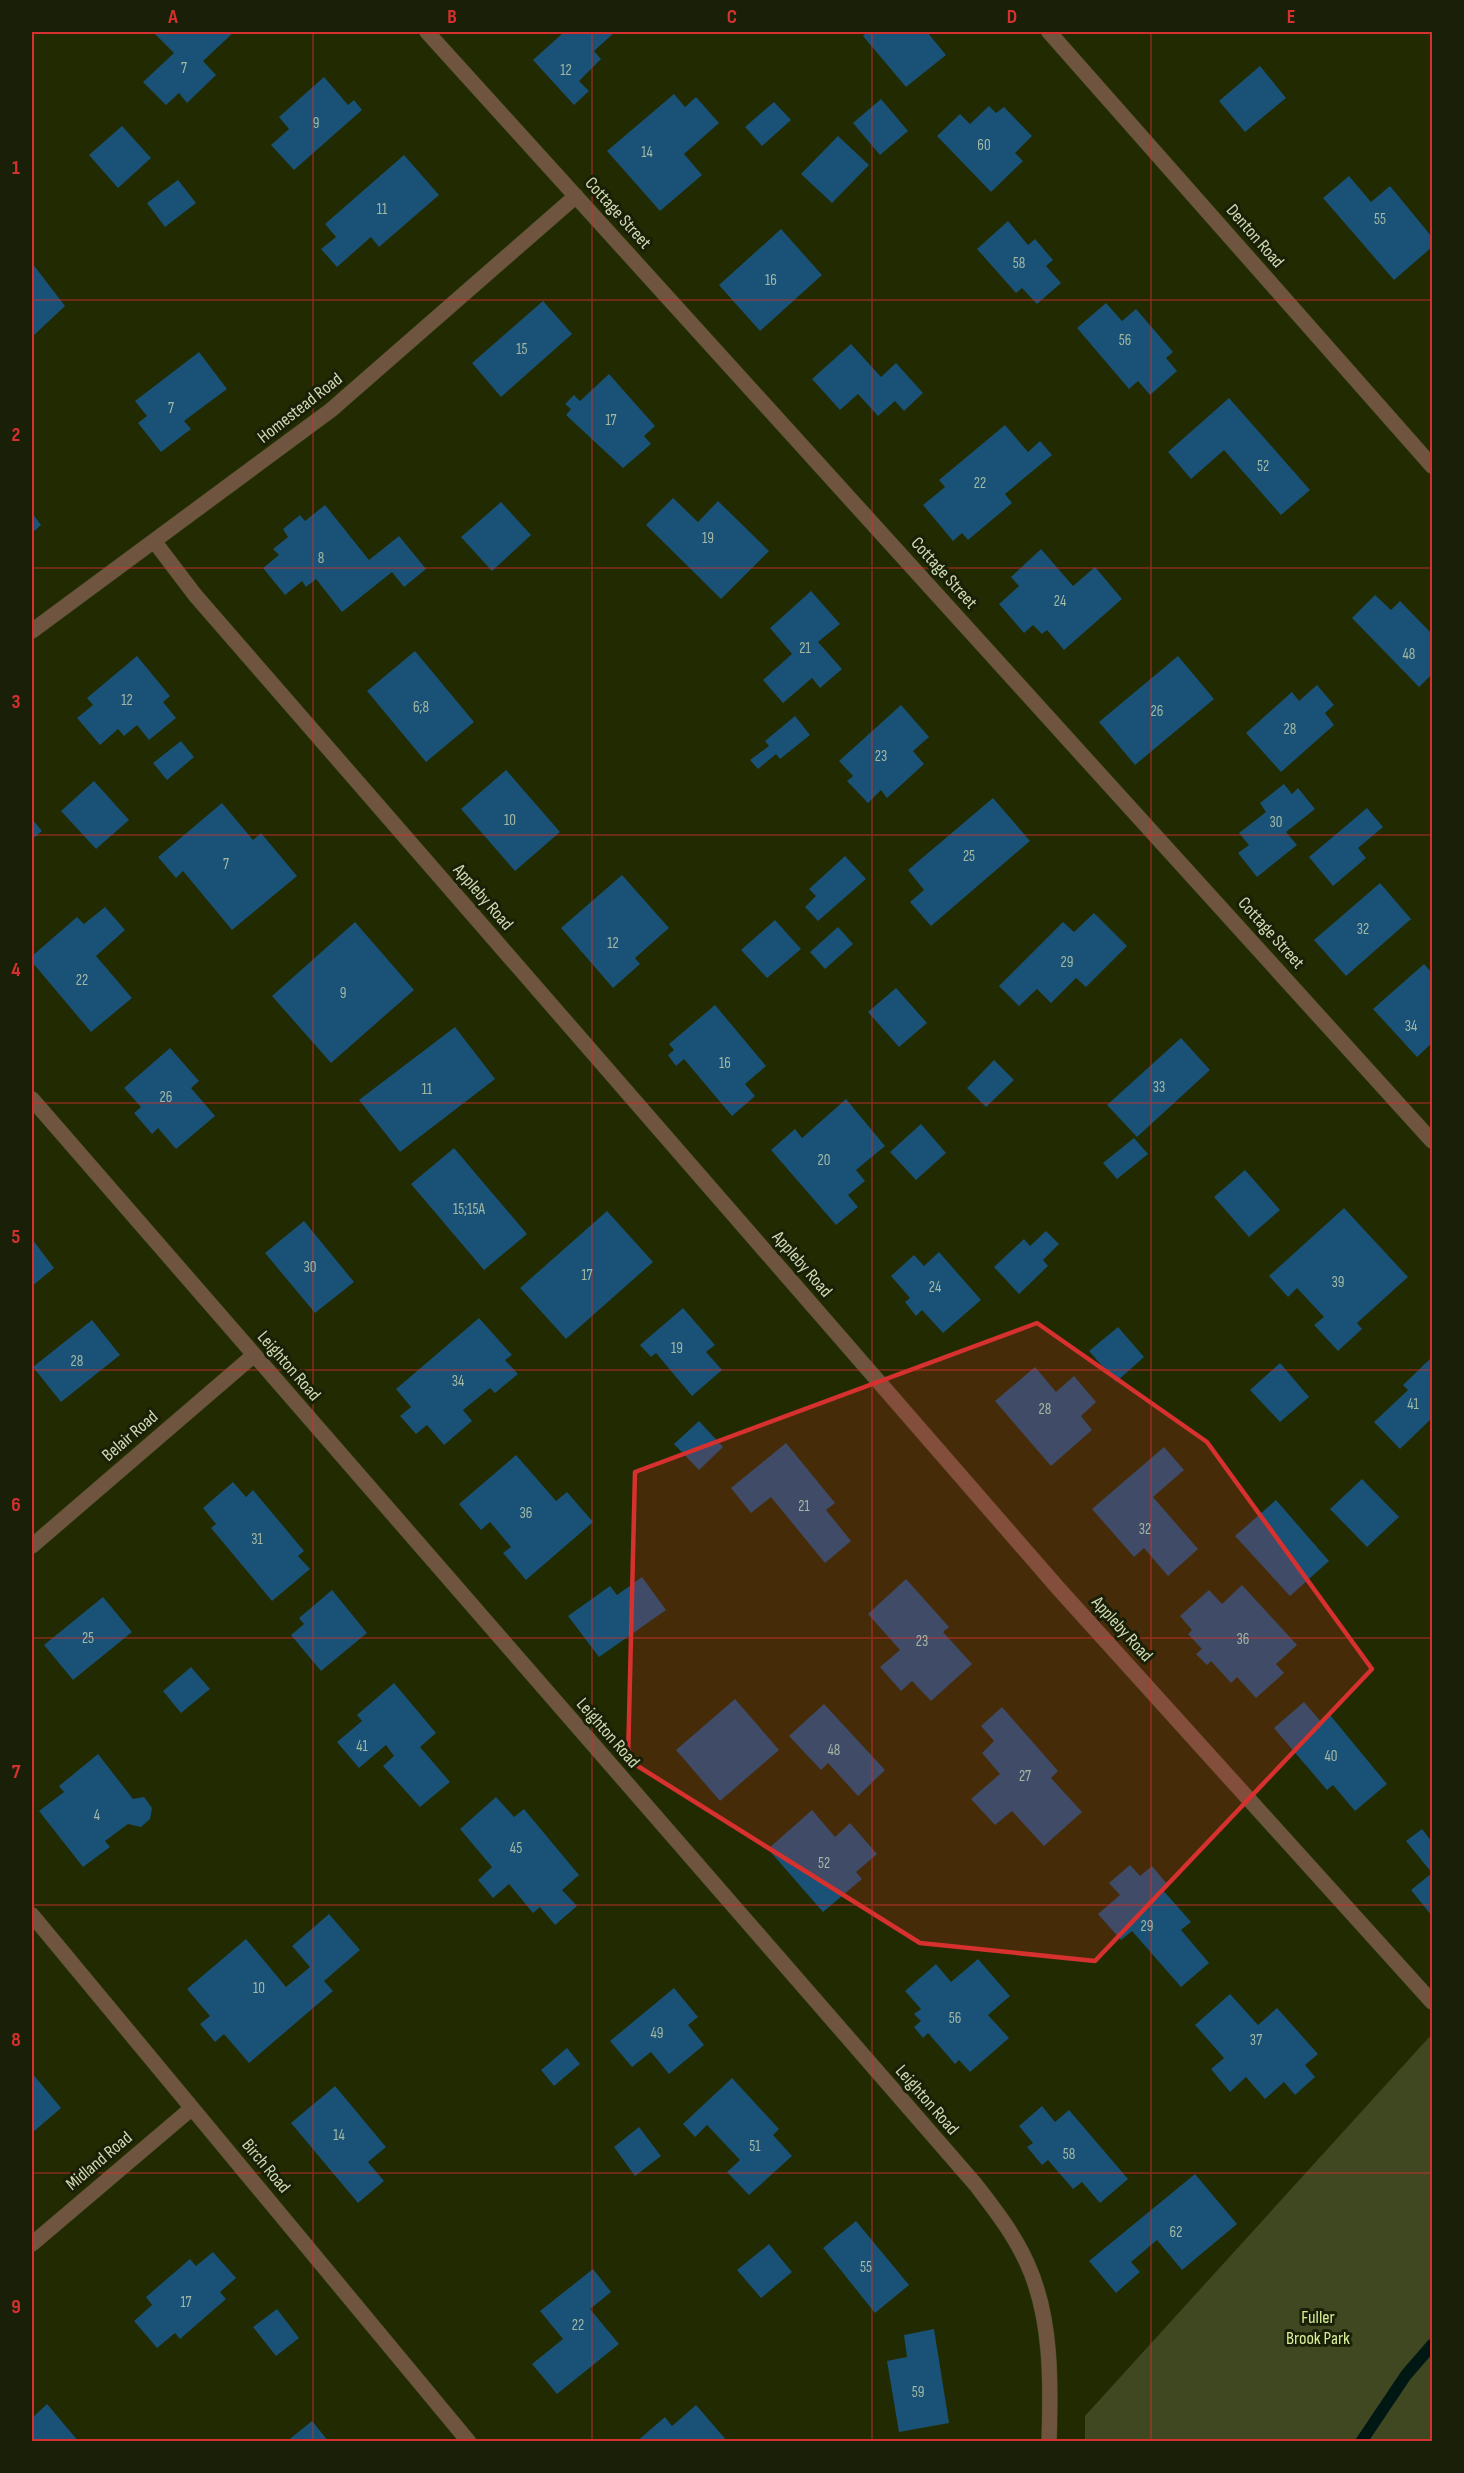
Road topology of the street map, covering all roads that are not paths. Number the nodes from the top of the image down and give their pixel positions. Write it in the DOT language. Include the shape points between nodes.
graph roads {
  1 [pos="427,32"];
  2 [pos="1049,32"];
  3 [pos="576,196"];
  4 [pos="1432,466"];
  5 [pos="154,541"];
  6 [pos="32,631"];
  7 [pos="32,1099"];
  8 [pos="1432,1141"];
  9 [pos="254,1355"];
  10 [pos="32,1546"];
  11 [pos="32,1915"];
  12 [pos="1432,2002"];
  13 [pos="192,2108"];
  14 [pos="32,2244"];
  15 [pos="470,2442"];
  16 [pos="1048,2442"];
  1 -- 3 [label="street, Cottage Street"];
  2 -- 4 [label="street, Denton Road"];
  3 -- 5 [label="street, Homestead Road" via="331,410"];
  3 -- 8 [label="street, Cottage Street"];
  5 -- 6 [label="street, Homestead Road"];
  5 -- 12 [label="street, Appleby Road" via="195,595 1058,1588"];
  7 -- 9 [label="street, Leighton Road"];
  9 -- 10 [label="street, Belair Road"];
  9 -- 16 [label="street, Leighton Road" via="998,2214 1028,2265 1042,2313 1049,2374"];
  11 -- 13 [label="street, Birch Road"];
  13 -- 14 [label="street, Midland Road"];
  13 -- 15 [label="street, Birch Road"];
}
